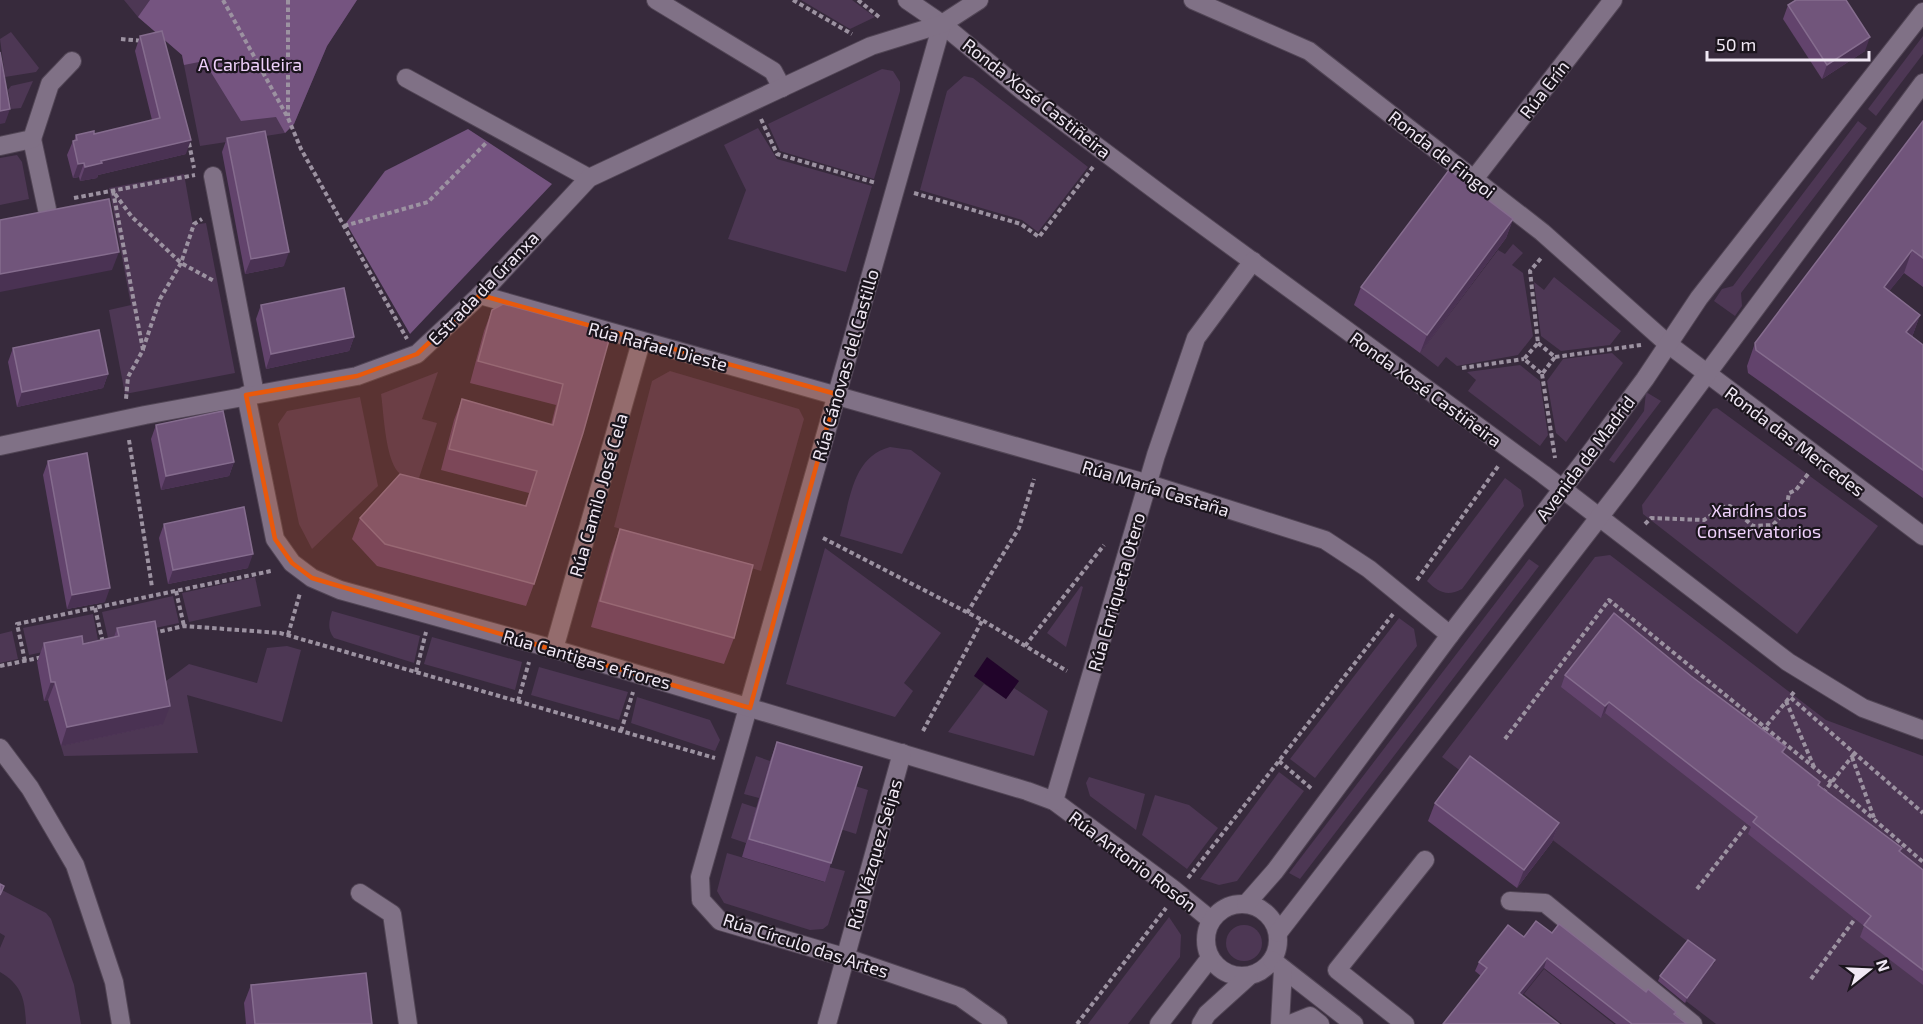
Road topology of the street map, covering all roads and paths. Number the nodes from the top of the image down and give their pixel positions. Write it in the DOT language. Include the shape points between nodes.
graph roads {
  1 [pos="223,0"];
  2 [pos="656,0"];
  3 [pos="793,0"];
  4 [pos="858,0"];
  5 [pos="907,0"];
  6 [pos="979,0"];
  7 [pos="1193,0"];
  8 [pos="1613,0"];
  9 [pos="289,1"];
  10 [pos="1923,12"];
  11 [pos="879,17"];
  12 [pos="942,24"];
  13 [pos="852,34"];
  14 [pos="121,39"];
  15 [pos="155,43"];
  16 [pos="72,61"];
  17 [pos="406,78"];
  18 [pos="1923,83"];
  19 [pos="782,88"];
  20 [pos="753,102"];
  21 [pos="288,118"];
  22 [pos="498,129"];
  23 [pos="186,131"];
  24 [pos="32,139"];
  25 [pos="0,146"];
  26 [pos="1093,167"];
  27 [pos="205,175"];
  28 [pos="589,178"];
  29 [pos="1474,179"];
  30 [pos="876,183"];
  31 [pos="113,191"];
  32 [pos="915,194"];
  33 [pos="74,198"];
  34 [pos="47,209"];
  35 [pos="205,217"];
  36 [pos="344,226"];
  37 [pos="1542,257"];
  38 [pos="1253,261"];
  39 [pos="181,263"];
  40 [pos="217,282"];
  41 [pos="480,295"];
  42 [pos="409,342"];
  43 [pos="642,342"];
  44 [pos="1538,342"];
  45 [pos="1668,344"];
  46 [pos="1641,345"];
  47 [pos="143,350"];
  48 [pos="1555,357"];
  49 [pos="1524,359"];
  50 [pos="1462,369"];
  51 [pos="1542,374"];
  52 [pos="1707,374"];
  53 [pos="251,394"];
  54 [pos="836,394"];
  55 [pos="126,402"];
  56 [pos="129,440"];
  57 [pos="0,446"];
  58 [pos="1555,458"];
  59 [pos="1500,465"];
  60 [pos="1811,471"];
  61 [pos="1034,479"];
  62 [pos="1149,484"];
  63 [pos="1562,489"];
  64 [pos="1599,518"];
  65 [pos="1645,524"];
  66 [pos="1923,536"];
  67 [pos="823,538"];
  68 [pos="1104,545"];
  69 [pos="271,571"];
  70 [pos="1417,580"];
  71 [pos="152,587"];
  72 [pos="176,591"];
  73 [pos="300,592"];
  74 [pos="95,608"];
  75 [pos="1396,611"];
  76 [pos="967,613"];
  77 [pos="982,620"];
  78 [pos="184,626"];
  79 [pos="427,631"];
  80 [pos="149,634"];
  81 [pos="288,635"];
  82 [pos="1450,635"];
  83 [pos="114,642"];
  84 [pos="103,644"];
  85 [pos="92,646"];
  86 [pos="1025,646"];
  87 [pos="554,649"];
  88 [pos="47,656"];
  89 [pos="530,660"];
  90 [pos="25,661"];
  91 [pos="0,666"];
  92 [pos="1066,671"];
  93 [pos="416,672"];
  94 [pos="633,691"];
  95 [pos="1794,692"];
  96 [pos="1788,699"];
  97 [pos="518,701"];
  98 [pos="750,708"];
  99 [pos="1923,730"];
  100 [pos="621,731"];
  101 [pos="923,731"];
  102 [pos="1761,732"];
  103 [pos="1505,739"];
  104 [pos="0,748"];
  105 [pos="902,753"];
  106 [pos="1853,755"];
  107 [pos="1801,757"];
  108 [pos="1279,761"];
  109 [pos="733,763"];
  110 [pos="1794,766"];
  111 [pos="1816,769"];
  112 [pos="1312,789"];
  113 [pos="1818,799"];
  114 [pos="1054,801"];
  115 [pos="1923,813"];
  116 [pos="1752,819"];
  117 [pos="1875,820"];
  118 [pos="1908,849"];
  119 [pos="1901,858"];
  120 [pos="1425,860"];
  121 [pos="1923,862"];
  122 [pos="1188,878"];
  123 [pos="1697,890"];
  124 [pos="360,893"];
  125 [pos="1510,901"];
  126 [pos="1246,904"];
  127 [pos="1166,907"];
  128 [pos="1859,913"];
  129 [pos="1211,920"];
  130 [pos="1278,933"];
  131 [pos="844,957"];
  132 [pos="1210,958"];
  133 [pos="1278,965"];
  134 [pos="1249,976"];
  135 [pos="1811,979"];
  136 [pos="408,1023"];
  137 [pos="121,1024"];
  138 [pos="827,1024"];
  139 [pos="998,1024"];
  140 [pos="1077,1024"];
  141 [pos="1159,1024"];
  142 [pos="1201,1024"];
  143 [pos="1280,1024"];
  144 [pos="1290,1024"];
  145 [pos="1320,1024"];
  146 [pos="1354,1024"];
  147 [pos="1405,1024"];
  148 [pos="1693,1024"];
  1 -- 21 [label="path"];
  2 -- 19 [label="street" via="773,71"];
  3 -- 13 [label="path"];
  4 -- 11 [label="path"];
  5 -- 12 [label="street"];
  6 -- 12 [label="street"];
  7 -- 29 [label="street, Ronda de Fingoi" via="1309,51"];
  8 -- 29 [label="street, Rúa Erín"];
  9 -- 21 [label="path"];
  10 -- 45 [label="street, Avenida de Madrid" via="1699,298"];
  12 -- 19 [label="street, Estrada da Granxa" via="871,46"];
  12 -- 38 [label="street, Ronda Xosé Castiñeira" via="1024,92"];
  12 -- 54 [label="street, Rúa Cánovas del Castillo"];
  14 -- 15 [label="path"];
  16 -- 24 [label="street" via="50,84"];
  17 -- 22 [label="street"];
  18 -- 52 [label="street"];
  19 -- 20 [label="street, Estrada da Granxa"];
  20 -- 28 [label="street, Estrada da Granxa"];
  20 -- 30 [label="path" via="777,154"];
  21 -- 36 [label="path"];
  22 -- 28 [label="street"];
  22 -- 36 [label="path" via="428,202"];
  23 -- 27 [label="path"];
  24 -- 25 [label="street"];
  24 -- 34 [label="street"];
  26 -- 32 [label="path" via="1039,237 1021,224"];
  27 -- 31 [label="path"];
  27 -- 53 [label="street"];
  28 -- 41 [label="street, Estrada da Granxa"];
  29 -- 45 [label="street, Ronda de Fingoi" via="1542,232"];
  31 -- 33 [label="path"];
  31 -- 39 [label="path" via="132,217"];
  31 -- 47 [label="path"];
  35 -- 39 [label="path" via="194,224"];
  36 -- 42 [label="path"];
  37 -- 44 [label="path" via="1530,271"];
  38 -- 62 [label="street, Rúa Enriqueta Otero" via="1196,338"];
  38 -- 63 [label="street, Ronda Xosé Castiñeira"];
  39 -- 40 [label="path"];
  39 -- 47 [label="path" via="160,299"];
  41 -- 43 [label="street, Rúa Rafael Dieste"];
  41 -- 53 [label="street, Estrada da Granxa" via="417,354 357,376"];
  43 -- 54 [label="street, Rúa Rafael Dieste"];
  43 -- 87 [label="street, Rúa Camilo José Cela"];
  44 -- 48 [label="path"];
  44 -- 49 [label="path"];
  45 -- 52 [label="street, Ronda das Mercedes"];
  45 -- 63 [label="street, Avenida de Madrid"];
  46 -- 48 [label="path"];
  47 -- 55 [label="path" via="128,377"];
  48 -- 51 [label="path"];
  49 -- 50 [label="path"];
  49 -- 51 [label="path"];
  51 -- 58 [label="path"];
  52 -- 64 [label="street"];
  52 -- 66 [label="street, Ronda das Mercedes"];
  53 -- 57 [label="street, Estrada da Granxa"];
  53 -- 87 [label="street, Rúa Cantigas e frores" via="275,538 292,563 312,578 340,590"];
  54 -- 62 [label="street, Rúa María Castaña"];
  54 -- 98 [label="street, Rúa Cánovas del Castillo"];
  56 -- 71 [label="path"];
  59 -- 70 [label="path"];
  60 -- 65 [label="path" via="1789,493 1786,511 1773,525 1754,526 1731,506 1704,520 1651,518"];
  61 -- 76 [label="path" via="1019,528"];
  62 -- 82 [label="street, Rúa María Castaña" via="1325,540 1369,569"];
  62 -- 114 [label="street, Rúa Enriqueta Otero"];
  63 -- 64 [label="street, Ronda Xosé Castiñeira"];
  63 -- 82 [label="street, Avenida de Madrid"];
  64 -- 99 [label="street, Ronda Xosé Castiñeira" via="1788,662 1863,708"];
  64 -- 130 [label="street"];
  67 -- 76 [label="path"];
  68 -- 86 [label="path"];
  69 -- 72 [label="path"];
  72 -- 74 [label="path"];
  72 -- 78 [label="path"];
  73 -- 81 [label="path"];
  74 -- 84 [label="path"];
  74 -- 90 [label="path" via="17,624"];
  75 -- 108 [label="path"];
  76 -- 77 [label="path"];
  77 -- 86 [label="path"];
  77 -- 101 [label="path"];
  78 -- 80 [label="path"];
  78 -- 81 [label="path"];
  79 -- 93 [label="path"];
  81 -- 93 [label="path"];
  82 -- 126 [label="street, Avenida de Madrid" via="1275,871"];
  83 -- 84 [label="path"];
  84 -- 85 [label="path"];
  86 -- 92 [label="path"];
  87 -- 98 [label="street, Rúa Cantigas e frores"];
  88 -- 90 [label="path"];
  89 -- 97 [label="path"];
  90 -- 91 [label="path"];
  93 -- 97 [label="path"];
  94 -- 100 [label="path"];
  95 -- 96 [label="path"];
  96 -- 102 [label="path, bridge"];
  96 -- 106 [label="path"];
  96 -- 111 [label="path"];
  97 -- 100 [label="path"];
  98 -- 105 [label="street, Rúa Cantigas e frores"];
  98 -- 109 [label="street, Rúa Círculo das Artes"];
  100 -- 109 [label="path"];
  103 -- 107 [label="path" via="1609,600"];
  104 -- 137 [label="street" via="30,788 75,865 114,982"];
  105 -- 114 [label="street, Rúa Cantigas e frores"];
  105 -- 131 [label="street, Rúa Vázquez Seijas"];
  106 -- 113 [label="path, bridge"];
  106 -- 115 [label="path"];
  106 -- 117 [label="path"];
  107 -- 110 [label="path"];
  107 -- 111 [label="path"];
  108 -- 112 [label="path"];
  108 -- 122 [label="path"];
  109 -- 131 [label="street, Rúa Círculo das Artes" via="700,877 701,900 720,921"];
  111 -- 117 [label="path"];
  114 -- 129 [label="street, Rúa Antonio Rosón"];
  116 -- 123 [label="path"];
  117 -- 118 [label="path"];
  118 -- 119 [label="path"];
  118 -- 121 [label="path"];
  120 -- 147 [label="street" via="1337,970"];
  124 -- 136 [label="street" via="392,914"];
  125 -- 148 [label="street" via="1545,903"];
  126 -- 129 [label="street" via="1227,907"];
  126 -- 130 [label="street" via="1267,914"];
  127 -- 140 [label="path"];
  128 -- 135 [label="path"];
  129 -- 132 [label="street" via="1206,939"];
  130 -- 133 [label="street"];
  131 -- 138 [label="street, Rúa Vázquez Seijas"];
  131 -- 139 [label="street, Rúa Círculo das Artes" via="960,997"];
  132 -- 134 [label="street" via="1227,973"];
  132 -- 141 [label="street"];
  133 -- 134 [label="street"];
  133 -- 143 [label="street"];
  133 -- 146 [label="street"];
  134 -- 142 [label="street"];
  144 -- 145 [label="street" via="1310,1016"];
}
